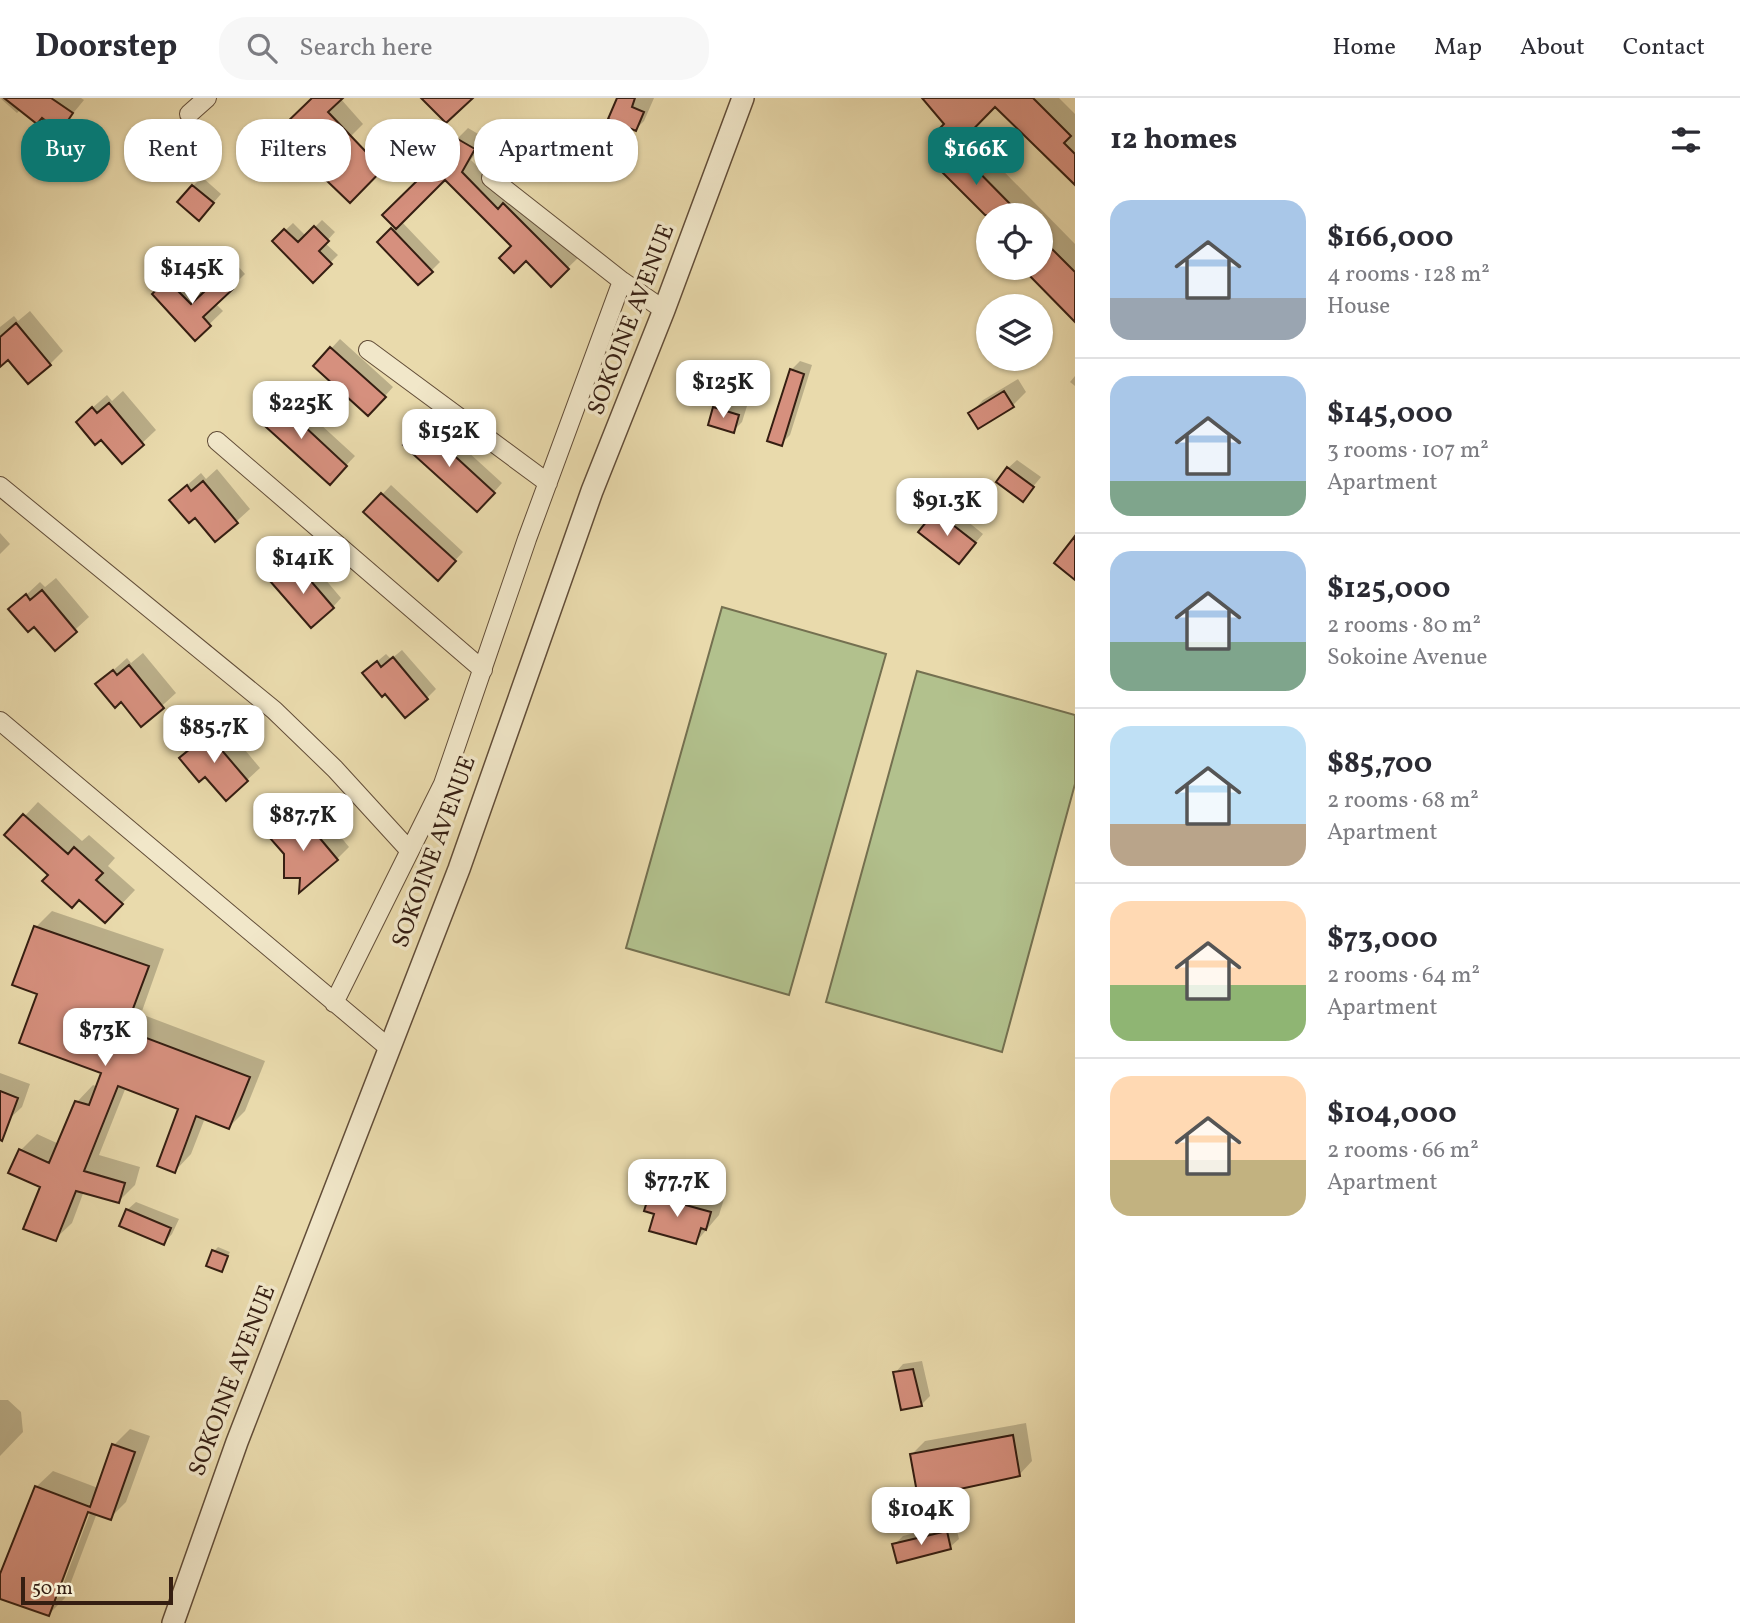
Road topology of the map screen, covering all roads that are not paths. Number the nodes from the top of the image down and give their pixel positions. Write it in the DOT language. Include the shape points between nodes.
graph roads {
  1 [pos="207,98"];
  2 [pos="743,98"];
  3 [pos="189,114"];
  4 [pos="496,182"];
  5 [pos="622,281"];
  6 [pos="664,310"];
  7 [pos="368,350"];
  8 [pos="217,441"];
  9 [pos="548,483"];
  10 [pos="0,486"];
  11 [pos="483,670"];
  12 [pos="0,721"];
  13 [pos="410,850"];
  14 [pos="334,1003"];
  15 [pos="389,1048"];
  16 [pos="173,1623"];
  1 -- 3 [label="street"];
  2 -- 6 [label="street, SOKOINE AVENUE"];
  4 -- 5 [label="street"];
  5 -- 6 [label="street"];
  5 -- 9 [label="street"];
  6 -- 15 [label="street, SOKOINE AVENUE" via="592,491 459,869"];
  7 -- 9 [label="street"];
  8 -- 11 [label="street"];
  9 -- 11 [label="street"];
  10 -- 13 [label="street" via="274,710"];
  11 -- 13 [label="street" via="443,784"];
  12 -- 14 [label="street"];
  13 -- 14 [label="street"];
  14 -- 15 [label="street"];
  15 -- 16 [label="street, SOKOINE AVENUE" via="237,1442"];
}
